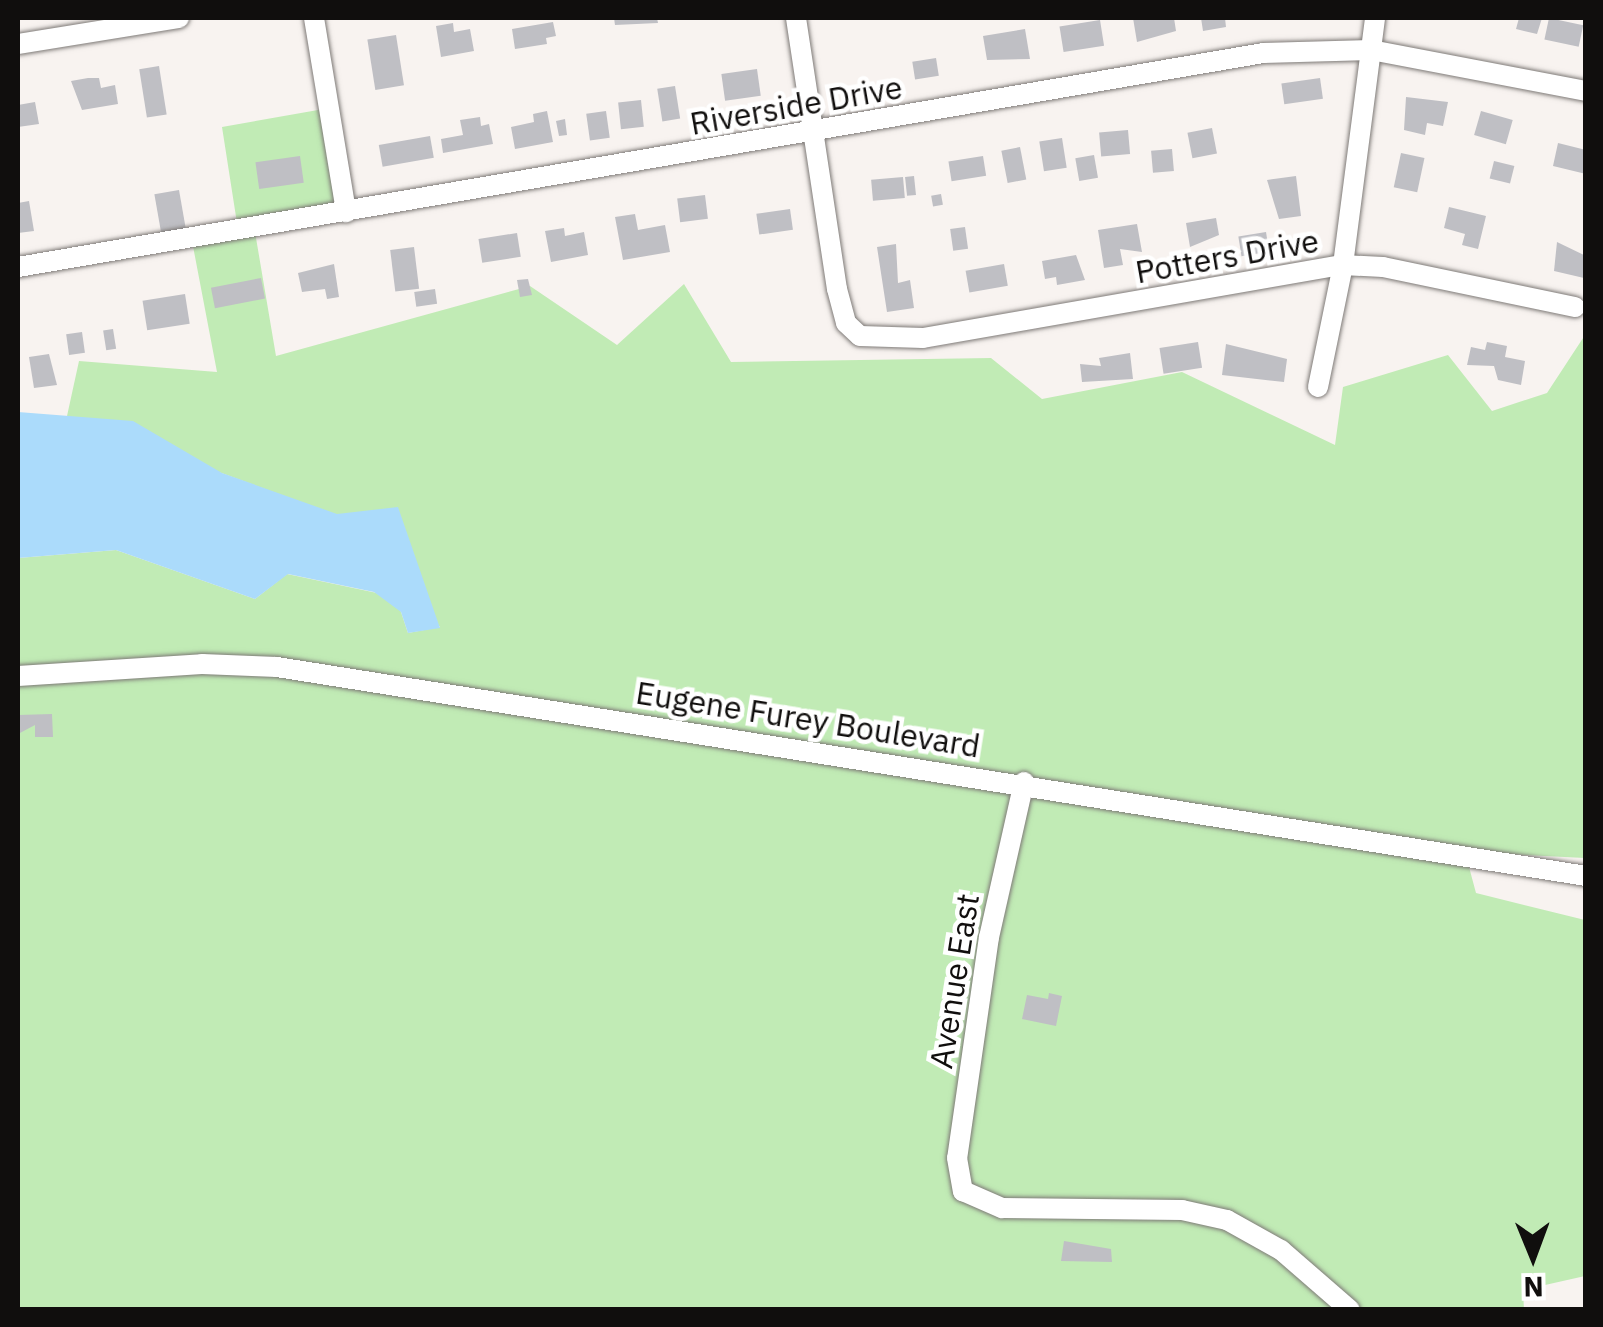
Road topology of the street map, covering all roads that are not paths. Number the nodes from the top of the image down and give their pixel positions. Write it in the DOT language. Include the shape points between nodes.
graph roads {
  1 [pos="178,18"];
  2 [pos="314,18"];
  3 [pos="796,18"];
  4 [pos="1375,18"];
  5 [pos="18,44"];
  6 [pos="1371,50"];
  7 [pos="1586,91"];
  8 [pos="813,132"];
  9 [pos="346,212"];
  10 [pos="1343,265"];
  11 [pos="18,267"];
  12 [pos="1575,307"];
  13 [pos="1318,387"];
  14 [pos="18,676"];
  15 [pos="1024,782"];
  16 [pos="1586,876"];
  17 [pos="1350,1310"];
  1 -- 5 [label="street"];
  2 -- 9 [label="street"];
  3 -- 8 [label="street"];
  4 -- 6 [label="street"];
  6 -- 7 [label="street, Riverside Drive"];
  6 -- 8 [label="street, Riverside Drive" via="1263,53"];
  6 -- 10 [label="street"];
  8 -- 9 [label="street, Riverside Drive"];
  8 -- 10 [label="street, Potters Drive" via="846,322 860,336 888,340 1273,282"];
  9 -- 11 [label="street, Riverside Drive"];
  10 -- 12 [label="street, Potters Drive" via="1383,266"];
  10 -- 13 [label="street"];
  14 -- 15 [label="street, Eugene Furey Boulevard" via="202,664 278,667"];
  15 -- 16 [label="street, Eugene Furey Boulevard"];
  15 -- 17 [label="street, Avenue East" via="989,936 957,1158 963,1191 1002,1208 1182,1210 1226,1220 1281,1250"];
}
